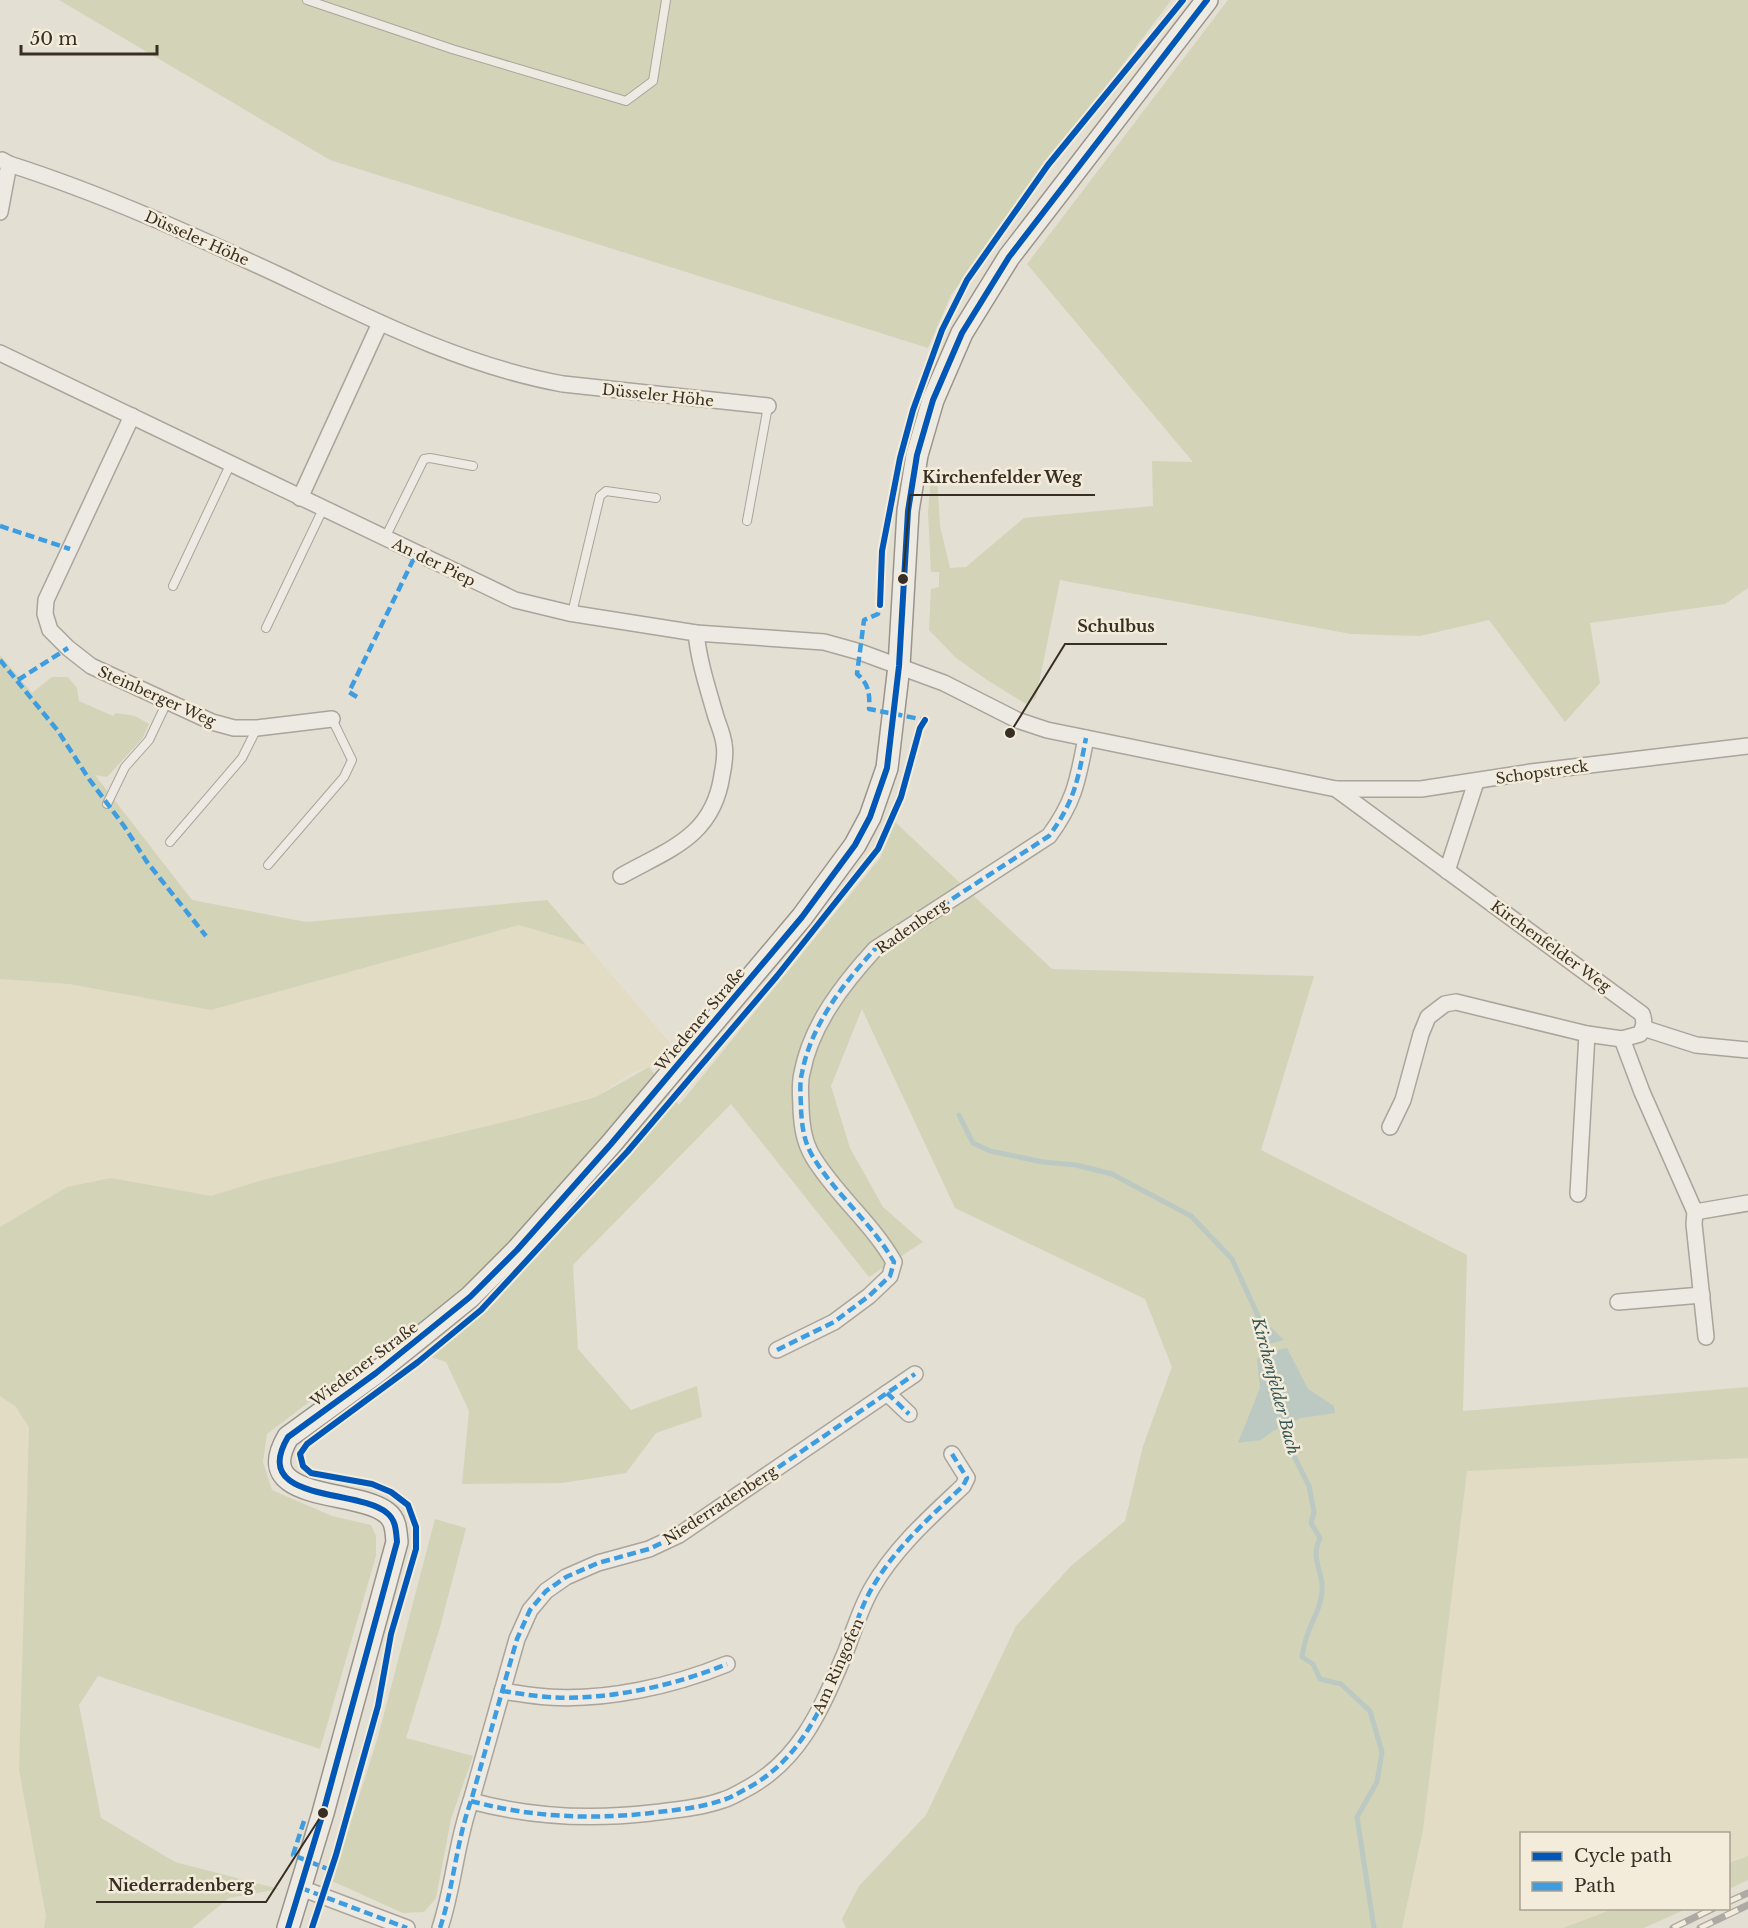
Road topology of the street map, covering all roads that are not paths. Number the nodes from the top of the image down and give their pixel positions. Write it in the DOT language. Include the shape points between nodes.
graph roads {
  1 [pos="307,0"];
  2 [pos="666,0"];
  3 [pos="1207,0"];
  4 [pos="5,161"];
  5 [pos="0,212"];
  6 [pos="380,323"];
  7 [pos="0,353"];
  8 [pos="768,406"];
  9 [pos="132,416"];
  10 [pos="231,463"];
  11 [pos="473,466"];
  12 [pos="300,498"];
  13 [pos="656,498"];
  14 [pos="323,509"];
  15 [pos="747,521"];
  16 [pos="385,538"];
  17 [pos="173,586"];
  18 [pos="572,613"];
  19 [pos="266,628"];
  20 [pos="696,633"];
  21 [pos="899,666"];
  22 [pos="167,702"];
  23 [pos="332,719"];
  24 [pos="257,728"];
  25 [pos="1086,738"];
  26 [pos="1748,746"];
  27 [pos="1476,782"];
  28 [pos="1336,789"];
  29 [pos="107,804"];
  30 [pos="170,842"];
  31 [pos="268,865"];
  32 [pos="1447,871"];
  33 [pos="621,876"];
  34 [pos="1644,1028"];
  35 [pos="1587,1034"];
  36 [pos="1622,1039"];
  37 [pos="1748,1050"];
  38 [pos="1390,1127"];
  39 [pos="1578,1194"];
  40 [pos="1748,1203"];
  41 [pos="1695,1212"];
  42 [pos="1702,1295"];
  43 [pos="1618,1302"];
  44 [pos="1706,1337"];
  45 [pos="777,1350"];
  46 [pos="915,1374"];
  47 [pos="887,1393"];
  48 [pos="909,1414"];
  49 [pos="952,1454"];
  50 [pos="727,1664"];
  51 [pos="502,1691"];
  52 [pos="471,1801"];
  53 [pos="301,1888"];
  54 [pos="288,1928"];
  55 [pos="406,1928"];
  56 [pos="440,1928"];
  1 -- 2 [label="lane" via="626,101 653,81"];
  3 -- 21 [label="main road, Wiedener Straße" via="1009,257 962,333 933,400 917,455 908,511"];
  4 -- 5 [label="street"];
  4 -- 6 [label="street, Düsseler Höhe" via="216,245"];
  6 -- 8 [label="street, Düsseler Höhe" via="488,366 530,378"];
  6 -- 12 [label="street"];
  7 -- 9 [label="street, An der Piep"];
  8 -- 15 [label="lane"];
  9 -- 10 [label="street, An der Piep"];
  9 -- 22 [label="street, Steinberger Weg" via="46,600 45,615 50,630 91,666"];
  10 -- 12 [label="street, An der Piep"];
  10 -- 17 [label="lane"];
  11 -- 16 [label="lane" via="424,459"];
  12 -- 14 [label="street, An der Piep"];
  13 -- 18 [label="lane" via="606,491 600,495"];
  14 -- 16 [label="street, An der Piep"];
  14 -- 19 [label="lane"];
  16 -- 18 [label="street, An der Piep" via="506,597"];
  18 -- 20 [label="street, An der Piep"];
  20 -- 21 [label="street, An der Piep" via="824,642"];
  20 -- 33 [label="street" via="698,655 724,744 717,800 710,815 684,842"];
  21 -- 25 [label="street, Kirchenfelder Weg" via="944,683 1017,720"];
  21 -- 53 [label="main road, Wiedener Straße" via="887,768 870,817 850,853 802,917 569,1192 478,1289 376,1373 288,1437 280,1451 278,1462 282,1470 302,1487 367,1502 387,1513 395,1524 397,1542"];
  22 -- 24 [label="street, Steinberger Weg" via="212,722 234,728"];
  22 -- 29 [label="lane" via="149,740 124,767"];
  23 -- 24 [label="street, Steinberger Weg"];
  23 -- 31 [label="lane" via="352,760 344,777"];
  24 -- 30 [label="lane" via="242,758"];
  25 -- 28 [label="street, Kirchenfelder Weg"];
  25 -- 45 [label="street, Radenberg" via="1075,791 1063,818 1049,836 876,949 842,988 821,1022 801,1074 802,1132 813,1157 884,1244 894,1262 890,1276 869,1296 834,1322"];
  26 -- 27 [label="street, Schopstreck"];
  27 -- 28 [label="street, Schopstreck" via="1422,794"];
  27 -- 32 [label="street" via="1457,829"];
  28 -- 32 [label="street, Kirchenfelder Weg" via="1407,837"];
  32 -- 34 [label="street, Kirchenfelder Weg" via="1628,1002 1642,1014"];
  34 -- 36 [label="street" via="1640,1034"];
  34 -- 37 [label="street" via="1696,1045"];
  35 -- 36 [label="street"];
  35 -- 38 [label="street" via="1456,1002 1445,1004 1428,1017 1403,1100"];
  35 -- 39 [label="street"];
  36 -- 41 [label="street" via="1641,1092"];
  40 -- 41 [label="street"];
  41 -- 42 [label="street"];
  42 -- 43 [label="street"];
  42 -- 44 [label="street"];
  46 -- 47 [label="street, Niederradenberg"];
  47 -- 48 [label="street"];
  47 -- 51 [label="street, Niederradenberg" via="679,1534 649,1549 598,1563 546,1591 530,1610 517,1639"];
  49 -- 52 [label="street, Am Ringofen" via="967,1478 963,1486 921,1525 872,1588 811,1727 790,1755 763,1780 725,1800 605,1817 503,1810"];
  50 -- 51 [label="street" via="674,1683 610,1695 548,1697"];
  51 -- 52 [label="street, Niederradenberg"];
  52 -- 56 [label="street, Niederradenberg" via="462,1824 448,1905"];
  53 -- 54 [label="main road, Wiedener Straße"];
  53 -- 55 [label="street"];
}
